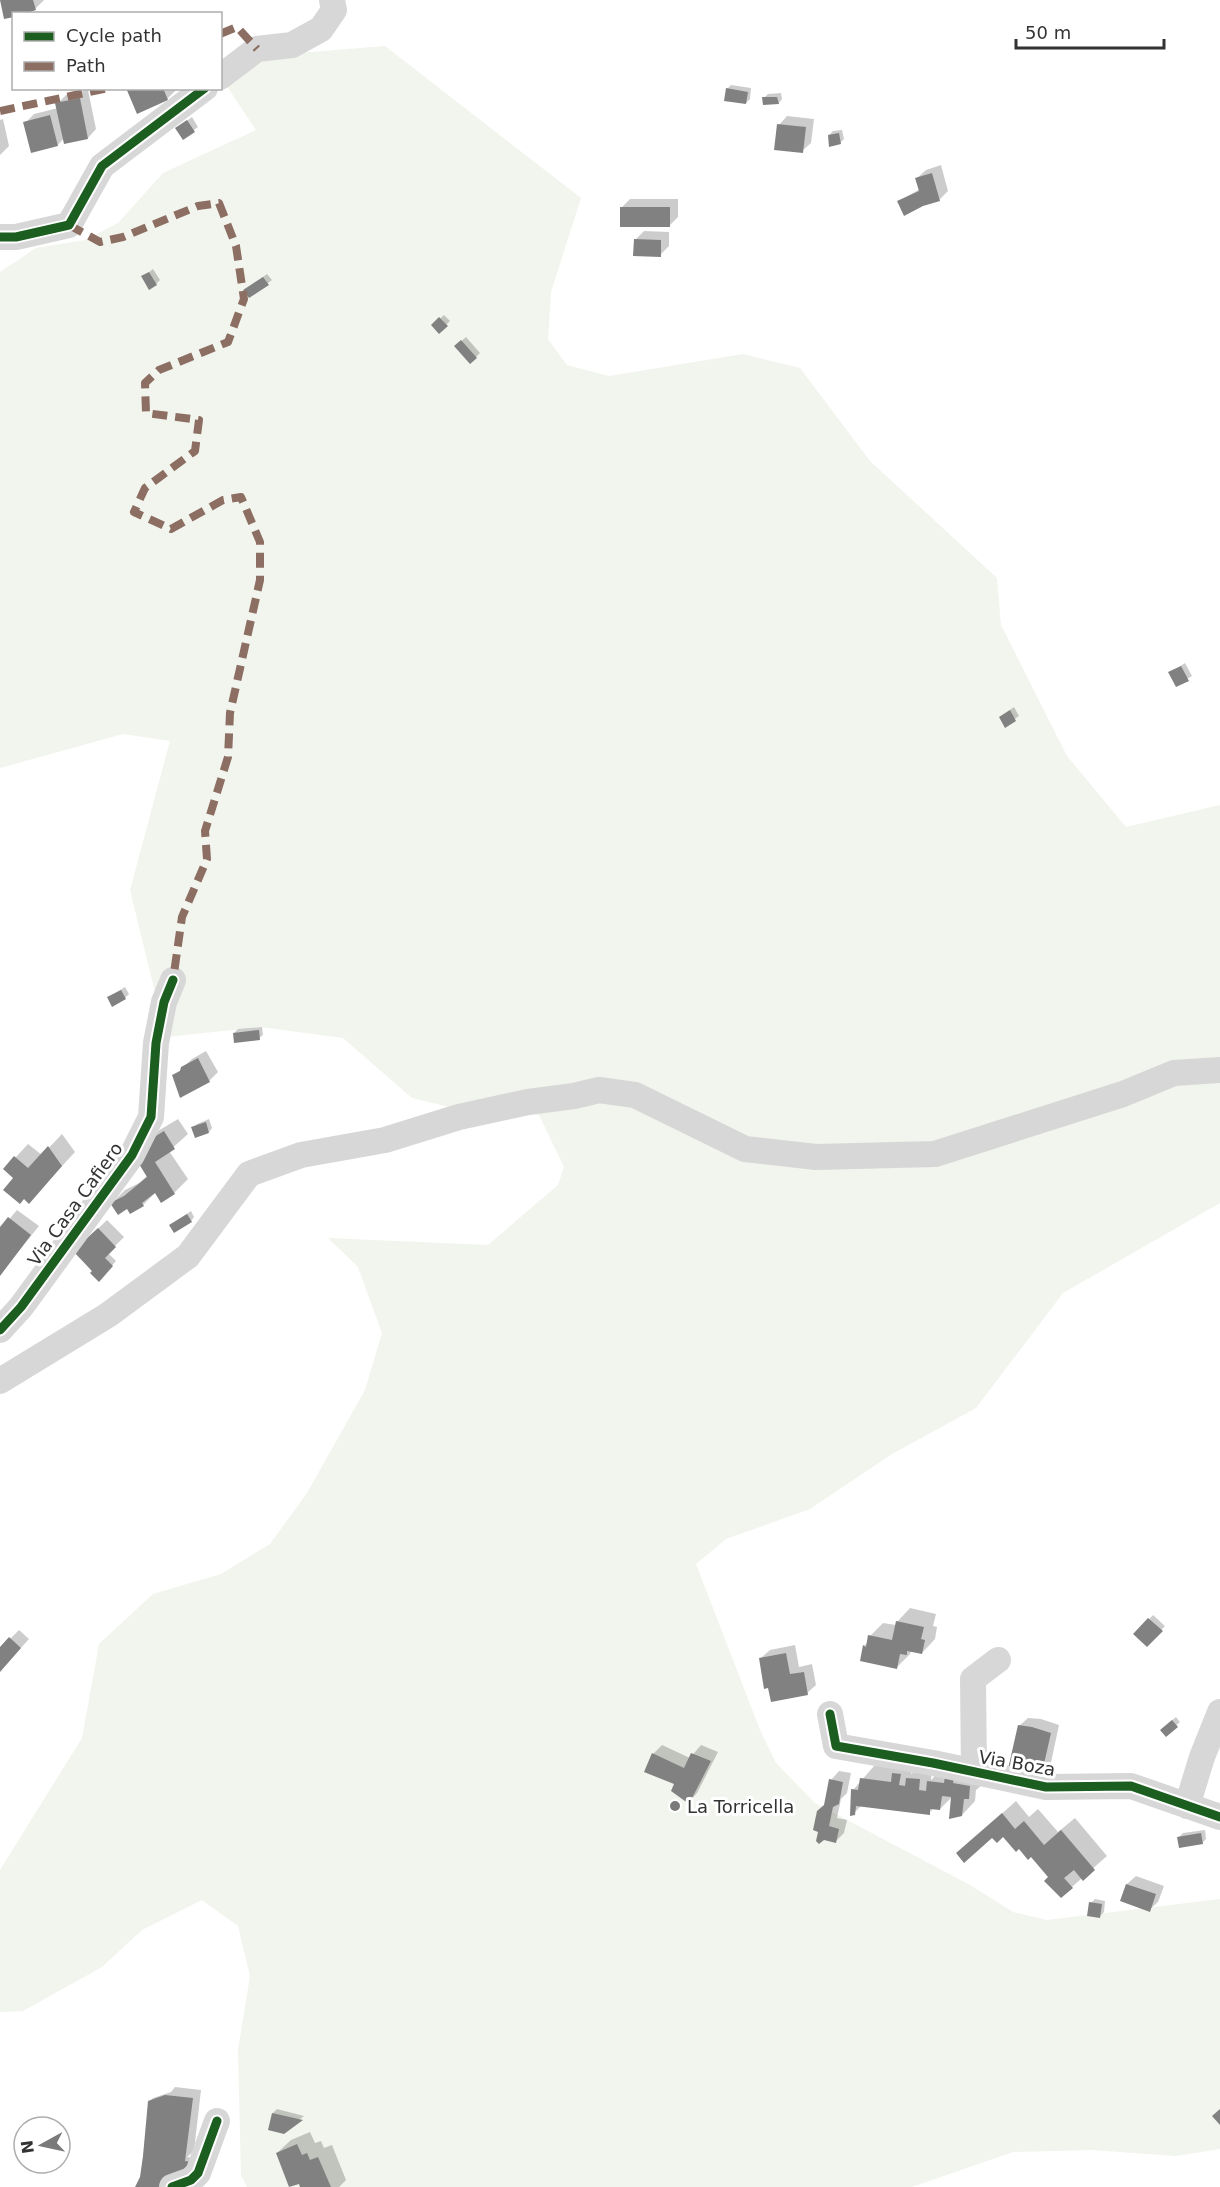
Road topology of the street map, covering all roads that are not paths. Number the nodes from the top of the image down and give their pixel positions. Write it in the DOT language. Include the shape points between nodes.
graph roads {
  1 [pos="332,0"];
  2 [pos="222,75"];
  3 [pos="202,90"];
  4 [pos="0,237"];
  5 [pos="173,980"];
  6 [pos="1220,1070"];
  7 [pos="0,1330"];
  8 [pos="0,1381"];
  9 [pos="998,1660"];
  10 [pos="1220,1712"];
  11 [pos="830,1714"];
  12 [pos="974,1772"];
  13 [pos="1186,1806"];
  14 [pos="1220,1817"];
  15 [pos="217,2121"];
  16 [pos="172,2187"];
  1 -- 2 [label="street" via="334,10 321,29 292,45 257,49"];
  3 -- 4 [label="street" via="102,166 69,225"];
  5 -- 7 [label="street, Via Casa Cafiero" via="156,1042 151,1117 132,1155"];
  6 -- 8 [label="street" via="1174,1073 1123,1094 936,1154 816,1157 745,1149 635,1095 599,1089 459,1117 385,1140 301,1155 249,1174 188,1256 108,1315"];
  9 -- 12 [label="street" via="973,1679"];
  10 -- 13 [label="street"];
  11 -- 12 [label="street, Via Boza" via="836,1746"];
  12 -- 13 [label="street, Via Boza" via="1046,1787 1131,1786"];
  13 -- 14 [label="street, Via Boza"];
  15 -- 16 [label="street" via="198,2173"];
}
